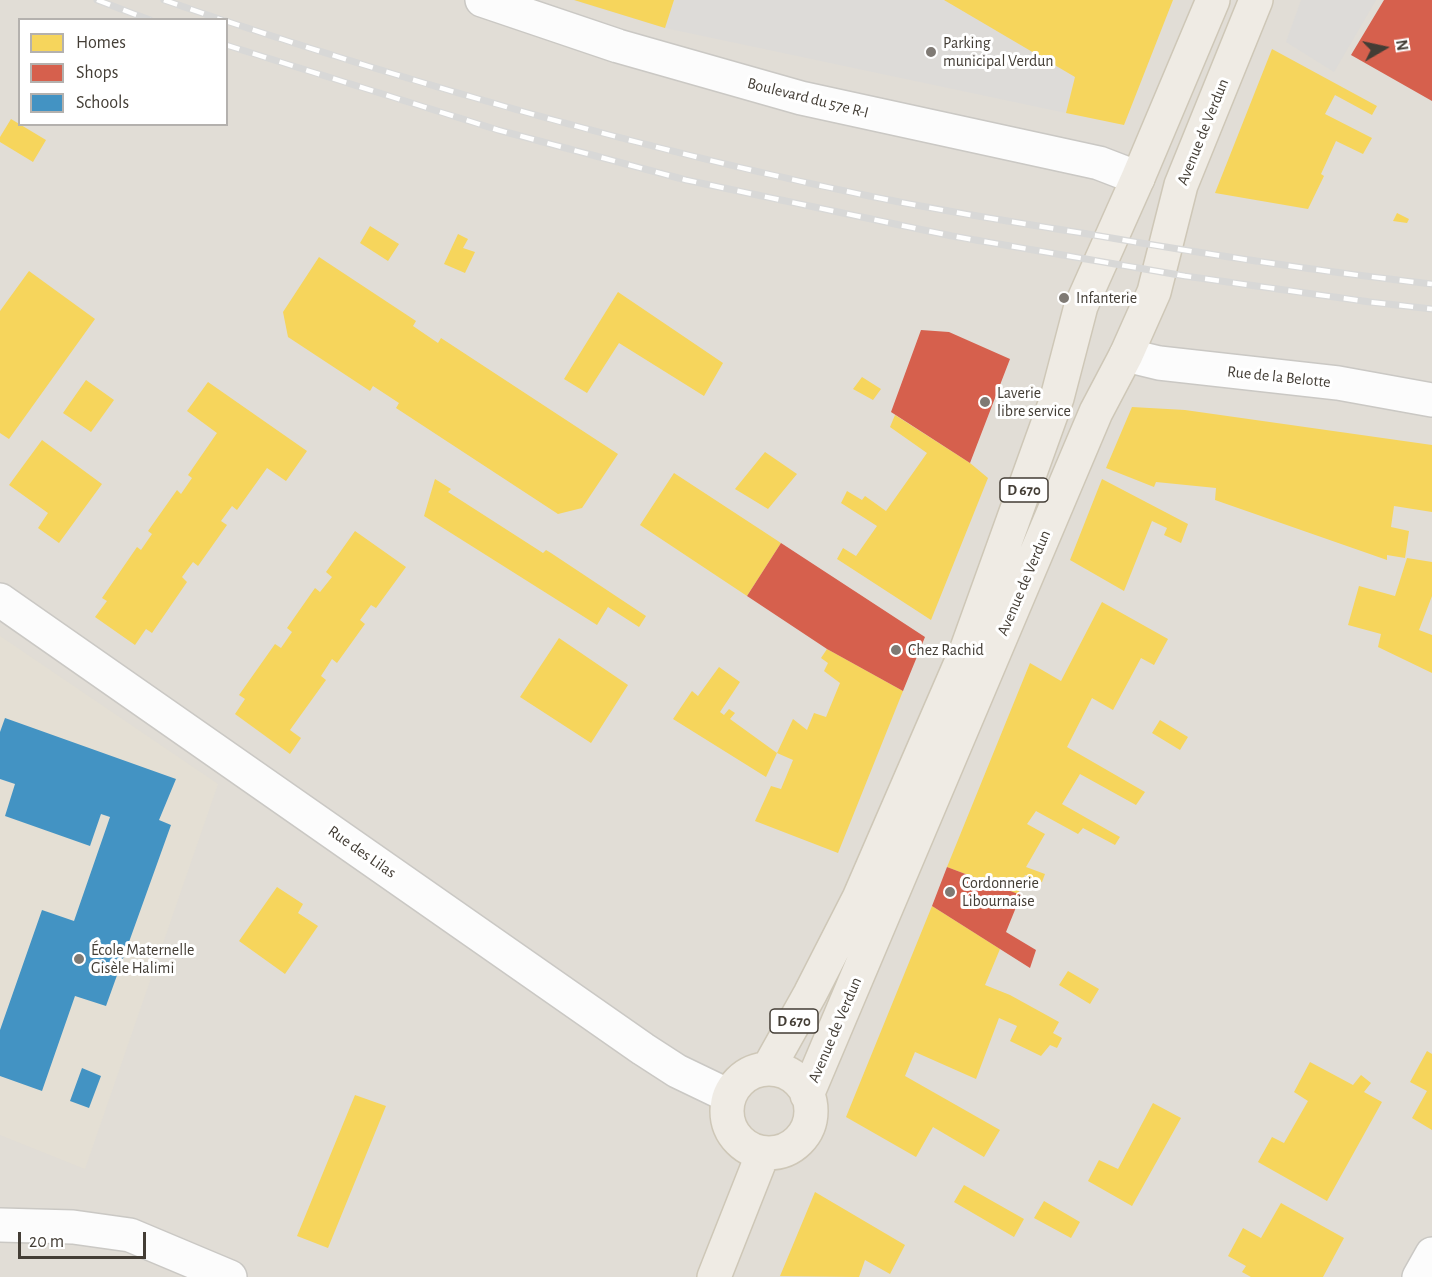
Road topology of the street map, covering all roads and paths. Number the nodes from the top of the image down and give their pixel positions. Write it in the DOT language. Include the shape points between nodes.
graph roads {
  1 [pos="482,0"];
  2 [pos="1213,0"];
  3 [pos="1256,0"];
  4 [pos="1138,178"];
  5 [pos="1126,355"];
  6 [pos="1432,400"];
  7 [pos="0,600"];
  8 [pos="768,1069"];
  9 [pos="807,1095"];
  10 [pos="729,1096"];
  11 [pos="763,1153"];
  12 [pos="0,1225"];
  13 [pos="1432,1254"];
  14 [pos="230,1277"];
  15 [pos="714,1277"];
  16 [pos="1419,1277"];
  1 -- 4 [label="street, Boulevard du 57e R-I" via="618,46 801,98 1099,163"];
  2 -- 4 [label="main road, Avenue de Verdun / D 670"];
  3 -- 5 [label="main road, Avenue de Verdun / D 670" via="1181,185 1154,292"];
  4 -- 8 [label="main road, Avenue de Verdun / D 670" via="1081,306 1057,398 966,651 859,898"];
  5 -- 6 [label="street, Rue de la Belotte" via="1159,363 1338,383"];
  5 -- 9 [label="main road, Avenue de Verdun / D 670" via="1096,412"];
  7 -- 10 [label="street, Rue des Lilas" via="643,1049"];
  8 -- 9 [label="main road" via="791,1076"];
  8 -- 10 [label="main road" via="744,1076"];
  9 -- 11 [label="main road" via="810,1120 805,1132 787,1149"];
  10 -- 11 [label="main road" via="728,1121 732,1132 745,1146"];
  11 -- 15 [label="main road"];
  12 -- 14 [label="street" via="73,1227 130,1235"];
  13 -- 16 [label="street"];
}
